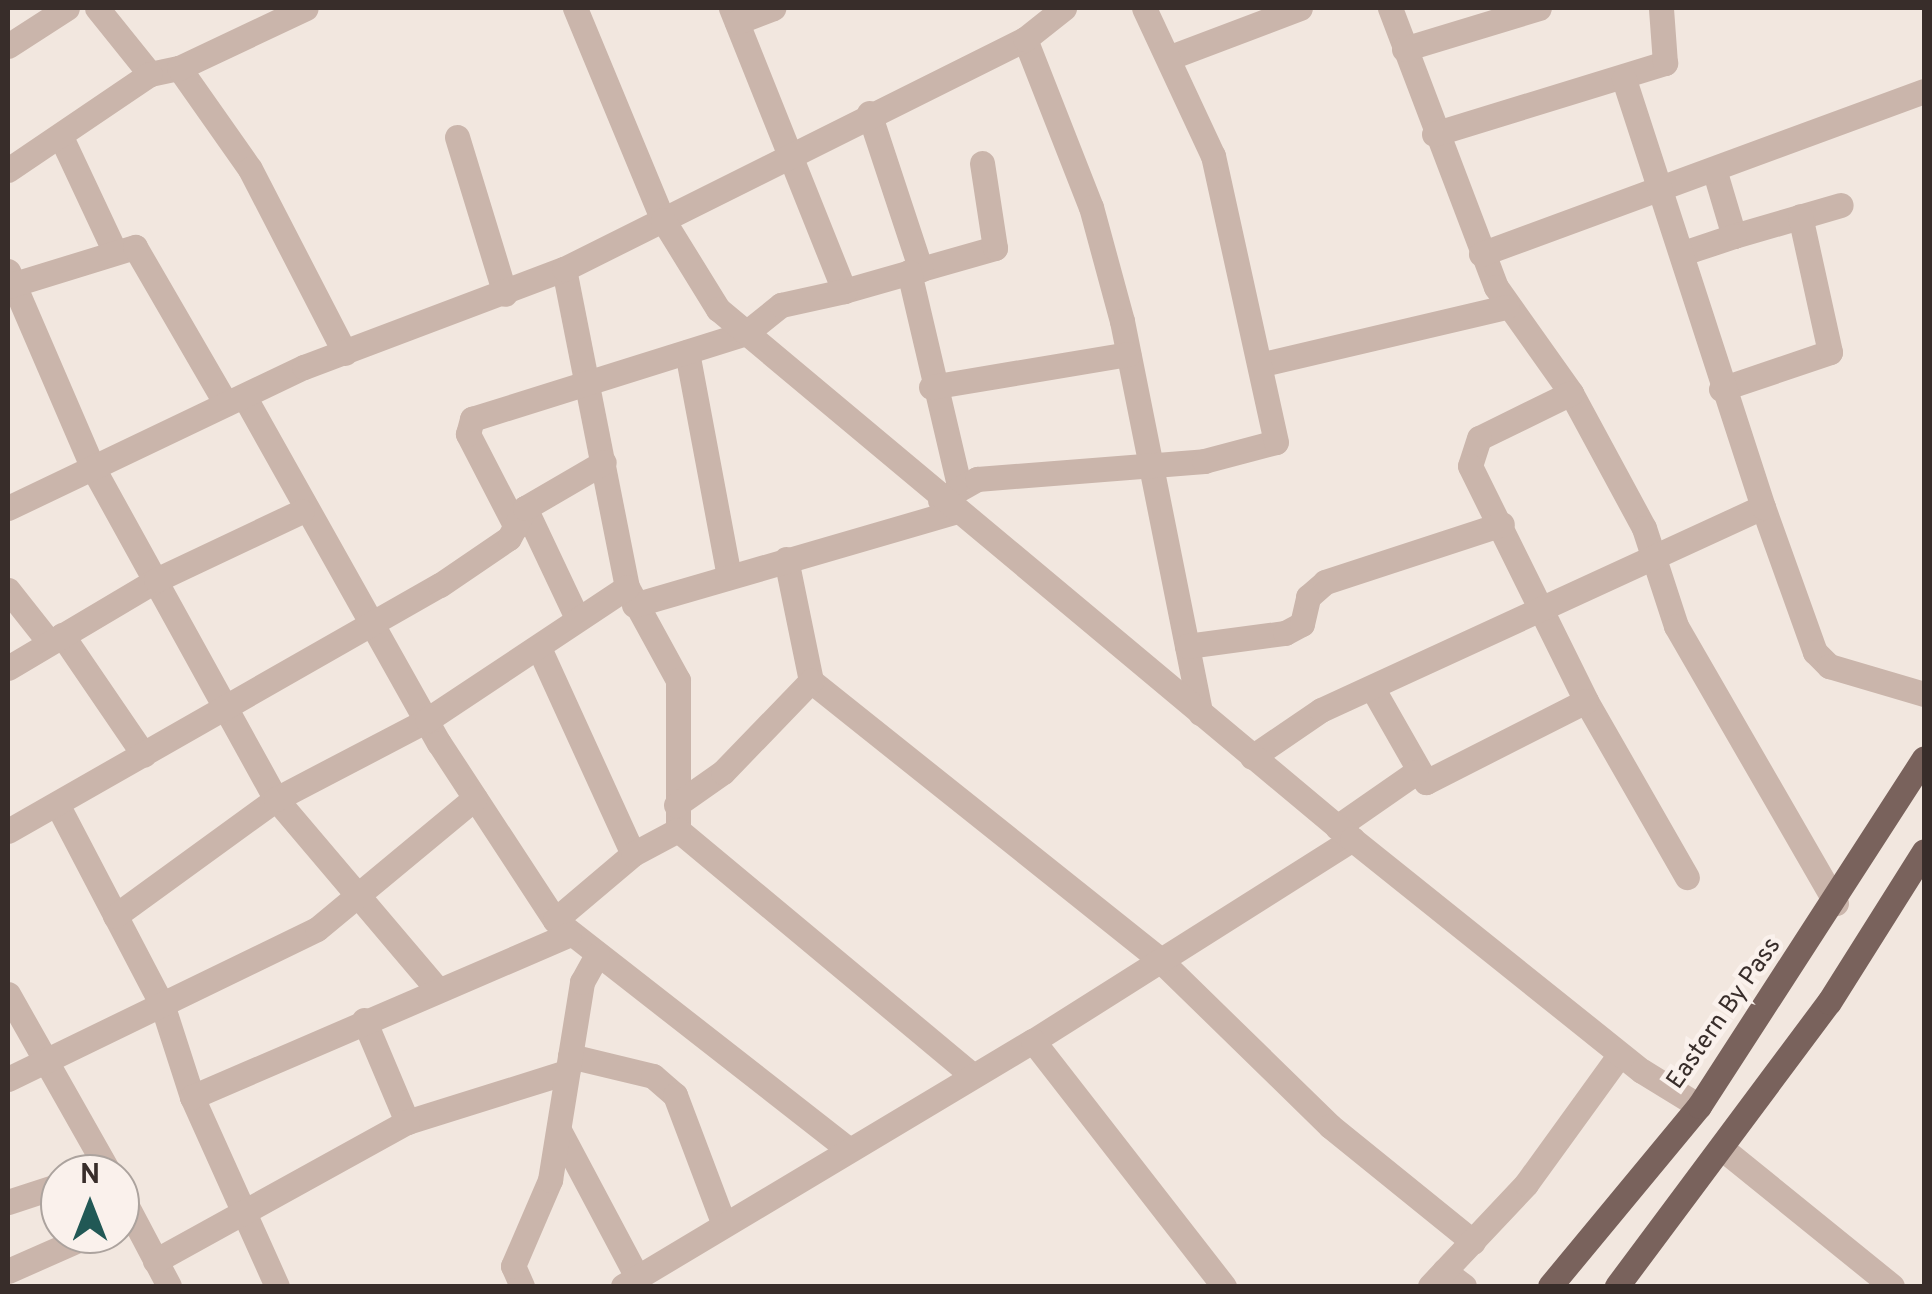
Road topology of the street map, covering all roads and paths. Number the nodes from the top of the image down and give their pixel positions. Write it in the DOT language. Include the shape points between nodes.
graph roads {
  1 [pos="67,8"];
  2 [pos="96,8"];
  3 [pos="306,8"];
  4 [pos="575,8"];
  5 [pos="772,8"];
  6 [pos="1064,8"];
  7 [pos="1144,8"];
  8 [pos="1300,8"];
  9 [pos="1390,8"];
  10 [pos="1539,8"];
  11 [pos="1660,8"];
  12 [pos="1265,14"];
  13 [pos="734,15"];
  14 [pos="1025,39"];
  15 [pos="8,46"];
  16 [pos="1404,49"];
  17 [pos="1168,58"];
  18 [pos="179,68"];
  19 [pos="150,74"];
  20 [pos="1624,79"];
  21 [pos="1924,91"];
  22 [pos="869,113"];
  23 [pos="1434,134"];
  24 [pos="457,137"];
  25 [pos="62,139"];
  26 [pos="789,151"];
  27 [pos="982,162"];
  28 [pos="1714,169"];
  29 [pos="8,170"];
  30 [pos="1661,189"];
  31 [pos="1841,205"];
  32 [pos="1800,216"];
  33 [pos="662,220"];
  34 [pos="1734,236"];
  35 [pos="113,248"];
  36 [pos="1682,252"];
  37 [pos="1481,254"];
  38 [pos="564,269"];
  39 [pos="915,271"];
  40 [pos="9,280"];
  41 [pos="844,290"];
  42 [pos="504,294"];
  43 [pos="1506,307"];
  44 [pos="746,333"];
  45 [pos="688,352"];
  46 [pos="346,353"];
  47 [pos="1128,354"];
  48 [pos="1263,364"];
  49 [pos="592,382"];
  50 [pos="931,388"];
  51 [pos="1721,389"];
  52 [pos="1571,393"];
  53 [pos="235,400"];
  54 [pos="604,462"];
  55 [pos="1149,464"];
  56 [pos="93,468"];
  57 [pos="951,499"];
  58 [pos="1763,507"];
  59 [pos="8,508"];
  60 [pos="302,511"];
  61 [pos="520,517"];
  62 [pos="1502,524"];
  63 [pos="1656,553"];
  64 [pos="786,559"];
  65 [pos="728,576"];
  66 [pos="156,580"];
  67 [pos="8,590"];
  68 [pos="631,596"];
  69 [pos="1545,606"];
  70 [pos="575,614"];
  71 [pos="376,624"];
  72 [pos="56,638"];
  73 [pos="1187,646"];
  74 [pos="539,648"];
  75 [pos="8,668"];
  76 [pos="810,681"];
  77 [pos="1374,690"];
  78 [pos="1924,694"];
  79 [pos="1586,701"];
  80 [pos="223,708"];
  81 [pos="1200,713"];
  82 [pos="427,720"];
  83 [pos="144,754"];
  84 [pos="1252,757"];
  85 [pos="1924,758"];
  86 [pos="1416,772"];
  87 [pos="475,798"];
  88 [pos="276,799"];
  89 [pos="56,804"];
  90 [pos="677,818"];
  91 [pos="8,831"];
  92 [pos="1344,833"];
  93 [pos="1924,851"];
  94 [pos="632,854"];
  95 [pos="1687,877"];
  96 [pos="357,888"];
  97 [pos="1836,903"];
  98 [pos="115,916"];
  99 [pos="562,927"];
  100 [pos="597,955"];
  101 [pos="1160,960"];
  102 [pos="438,989"];
  103 [pos="8,994"];
  104 [pos="164,1007"];
  105 [pos="364,1020"];
  106 [pos="1033,1041"];
  107 [pos="1620,1054"];
  108 [pos="568,1064"];
  109 [pos="52,1065"];
  110 [pos="974,1076"];
  111 [pos="8,1079"];
  112 [pos="192,1096"];
  113 [pos="1699,1106"];
  114 [pos="407,1122"];
  115 [pos="558,1128"];
  116 [pos="848,1149"];
  117 [pos="1724,1150"];
  118 [pos="94,1154"];
  119 [pos="40,1192"];
  120 [pos="8,1202"];
  121 [pos="245,1212"];
  122 [pos="723,1222"];
  123 [pos="140,1239"];
  124 [pos="1472,1242"];
  125 [pos="45,1254"];
  126 [pos="155,1261"];
  127 [pos="8,1270"];
  128 [pos="1446,1281"];
  129 [pos="630,1282"];
  130 [pos="169,1286"];
  131 [pos="277,1286"];
  132 [pos="522,1286"];
  133 [pos="1224,1286"];
  134 [pos="1550,1286"];
  135 [pos="1618,1286"];
  136 [pos="1892,1286"];
  1 -- 15 [label="street"];
  2 -- 19 [label="street"];
  3 -- 18 [label="street"];
  4 -- 33 [label="street"];
  5 -- 13 [label="street"];
  6 -- 14 [label="street"];
  7 -- 17 [label="street"];
  8 -- 12 [label="street"];
  9 -- 16 [label="street"];
  10 -- 16 [label="street"];
  11 -- 20 [label="street" via="1669,58"];
  12 -- 17 [label="street"];
  13 -- 26 [label="street"];
  14 -- 22 [label="street"];
  14 -- 47 [label="street" via="1091,206"];
  16 -- 23 [label="street"];
  17 -- 48 [label="street" via="1212,156"];
  18 -- 19 [label="street"];
  18 -- 46 [label="street" via="287,232"];
  19 -- 25 [label="street"];
  20 -- 23 [label="street"];
  20 -- 30 [label="street"];
  21 -- 28 [label="street"];
  22 -- 26 [label="street"];
  22 -- 39 [label="street"];
  23 -- 37 [label="street"];
  24 -- 42 [label="street"];
  25 -- 29 [label="street"];
  25 -- 35 [label="street"];
  26 -- 33 [label="street"];
  26 -- 41 [label="street"];
  27 -- 39 [label="street" via="994,248"];
  28 -- 30 [label="street"];
  28 -- 34 [label="street"];
  30 -- 36 [label="street"];
  30 -- 37 [label="street"];
  31 -- 32 [label="street"];
  32 -- 34 [label="street"];
  32 -- 51 [label="street" via="1830,352"];
  33 -- 38 [label="street"];
  33 -- 44 [label="street" via="718,309"];
  34 -- 36 [label="street"];
  35 -- 40 [label="street"];
  35 -- 53 [label="street" via="144,254"];
  36 -- 51 [label="street"];
  37 -- 43 [label="street"];
  38 -- 42 [label="street"];
  38 -- 49 [label="street"];
  39 -- 41 [label="street"];
  39 -- 50 [label="street"];
  40 -- 56 [label="street"];
  41 -- 44 [label="street" via="781,305"];
  42 -- 46 [label="street"];
  43 -- 48 [label="street"];
  43 -- 52 [label="street"];
  44 -- 45 [label="street"];
  44 -- 57 [label="street"];
  45 -- 49 [label="street"];
  45 -- 65 [label="street"];
  46 -- 53 [label="street"];
  47 -- 50 [label="street"];
  47 -- 55 [label="street"];
  48 -- 55 [label="street" via="1272,450"];
  49 -- 54 [label="street"];
  49 -- 61 [label="street" via="468,426"];
  50 -- 57 [label="street"];
  51 -- 58 [label="street"];
  52 -- 62 [label="street" via="1478,438 1470,452"];
  52 -- 63 [label="street"];
  53 -- 56 [label="street"];
  53 -- 60 [label="street"];
  54 -- 61 [label="street"];
  54 -- 68 [label="street"];
  55 -- 57 [label="street"];
  55 -- 73 [label="street"];
  56 -- 59 [label="street"];
  56 -- 66 [label="street"];
  57 -- 64 [label="street"];
  57 -- 81 [label="street"];
  58 -- 63 [label="street"];
  58 -- 78 [label="street" via="1815,652 1830,666"];
  60 -- 66 [label="street"];
  60 -- 71 [label="street"];
  61 -- 70 [label="street"];
  61 -- 71 [label="street"];
  62 -- 69 [label="street"];
  62 -- 73 [label="street" via="1325,582 1308,597 1302,624 1285,632"];
  63 -- 69 [label="street"];
  63 -- 97 [label="street" via="1676,626"];
  64 -- 65 [label="street"];
  64 -- 76 [label="street"];
  65 -- 68 [label="street"];
  66 -- 72 [label="street"];
  66 -- 80 [label="street"];
  67 -- 72 [label="street"];
  68 -- 70 [label="street"];
  68 -- 90 [label="street" via="678,680"];
  69 -- 77 [label="street"];
  69 -- 79 [label="street"];
  70 -- 74 [label="street"];
  71 -- 80 [label="street"];
  71 -- 82 [label="street"];
  72 -- 75 [label="street"];
  72 -- 83 [label="street"];
  73 -- 81 [label="street"];
  74 -- 82 [label="street"];
  74 -- 94 [label="street"];
  76 -- 90 [label="street"];
  76 -- 101 [label="street"];
  77 -- 84 [label="street" via="1298,722"];
  77 -- 86 [label="street"];
  79 -- 86 [label="street" via="1437,780"];
  79 -- 95 [label="street"];
  80 -- 83 [label="street"];
  80 -- 88 [label="street"];
  81 -- 84 [label="street"];
  82 -- 87 [label="street"];
  82 -- 88 [label="street"];
  83 -- 89 [label="street"];
  84 -- 92 [label="street"];
  85 -- 97 [label="main road, Eastern By Pass"];
  86 -- 92 [label="street"];
  87 -- 96 [label="street"];
  87 -- 99 [label="street"];
  88 -- 96 [label="street"];
  88 -- 98 [label="street"];
  89 -- 91 [label="street"];
  89 -- 98 [label="street"];
  90 -- 94 [label="street"];
  90 -- 110 [label="street"];
  92 -- 101 [label="street"];
  92 -- 107 [label="street"];
  93 -- 117 [label="main road"];
  94 -- 99 [label="street"];
  96 -- 102 [label="street"];
  96 -- 104 [label="street" via="317,928"];
  97 -- 113 [label="main road, Eastern By Pass"];
  98 -- 104 [label="street"];
  99 -- 100 [label="street"];
  99 -- 102 [label="street"];
  100 -- 108 [label="street" via="582,982"];
  100 -- 116 [label="street"];
  101 -- 106 [label="street"];
  101 -- 124 [label="street" via="1330,1126"];
  102 -- 105 [label="street"];
  103 -- 109 [label="street"];
  104 -- 109 [label="street"];
  104 -- 112 [label="street"];
  105 -- 112 [label="street"];
  105 -- 114 [label="street"];
  106 -- 110 [label="street"];
  106 -- 133 [label="street"];
  107 -- 113 [label="street"];
  107 -- 124 [label="street"];
  108 -- 114 [label="street"];
  108 -- 115 [label="street"];
  108 -- 122 [label="street" via="653,1076 675,1096"];
  109 -- 111 [label="street"];
  109 -- 118 [label="street"];
  110 -- 116 [label="street"];
  112 -- 121 [label="street"];
  113 -- 134 [label="main road, Eastern By Pass"];
  114 -- 121 [label="street"];
  115 -- 129 [label="street"];
  115 -- 132 [label="street" via="550,1180 513,1266"];
  116 -- 122 [label="street"];
  117 -- 135 [label="main road"];
  117 -- 136 [label="street"];
  119 -- 120 [label="street"];
  121 -- 126 [label="street"];
  121 -- 131 [label="street"];
  122 -- 129 [label="street"];
  123 -- 126 [label="street"];
  124 -- 128 [label="street"];
  125 -- 127 [label="street"];
  126 -- 130 [label="street"];
}
